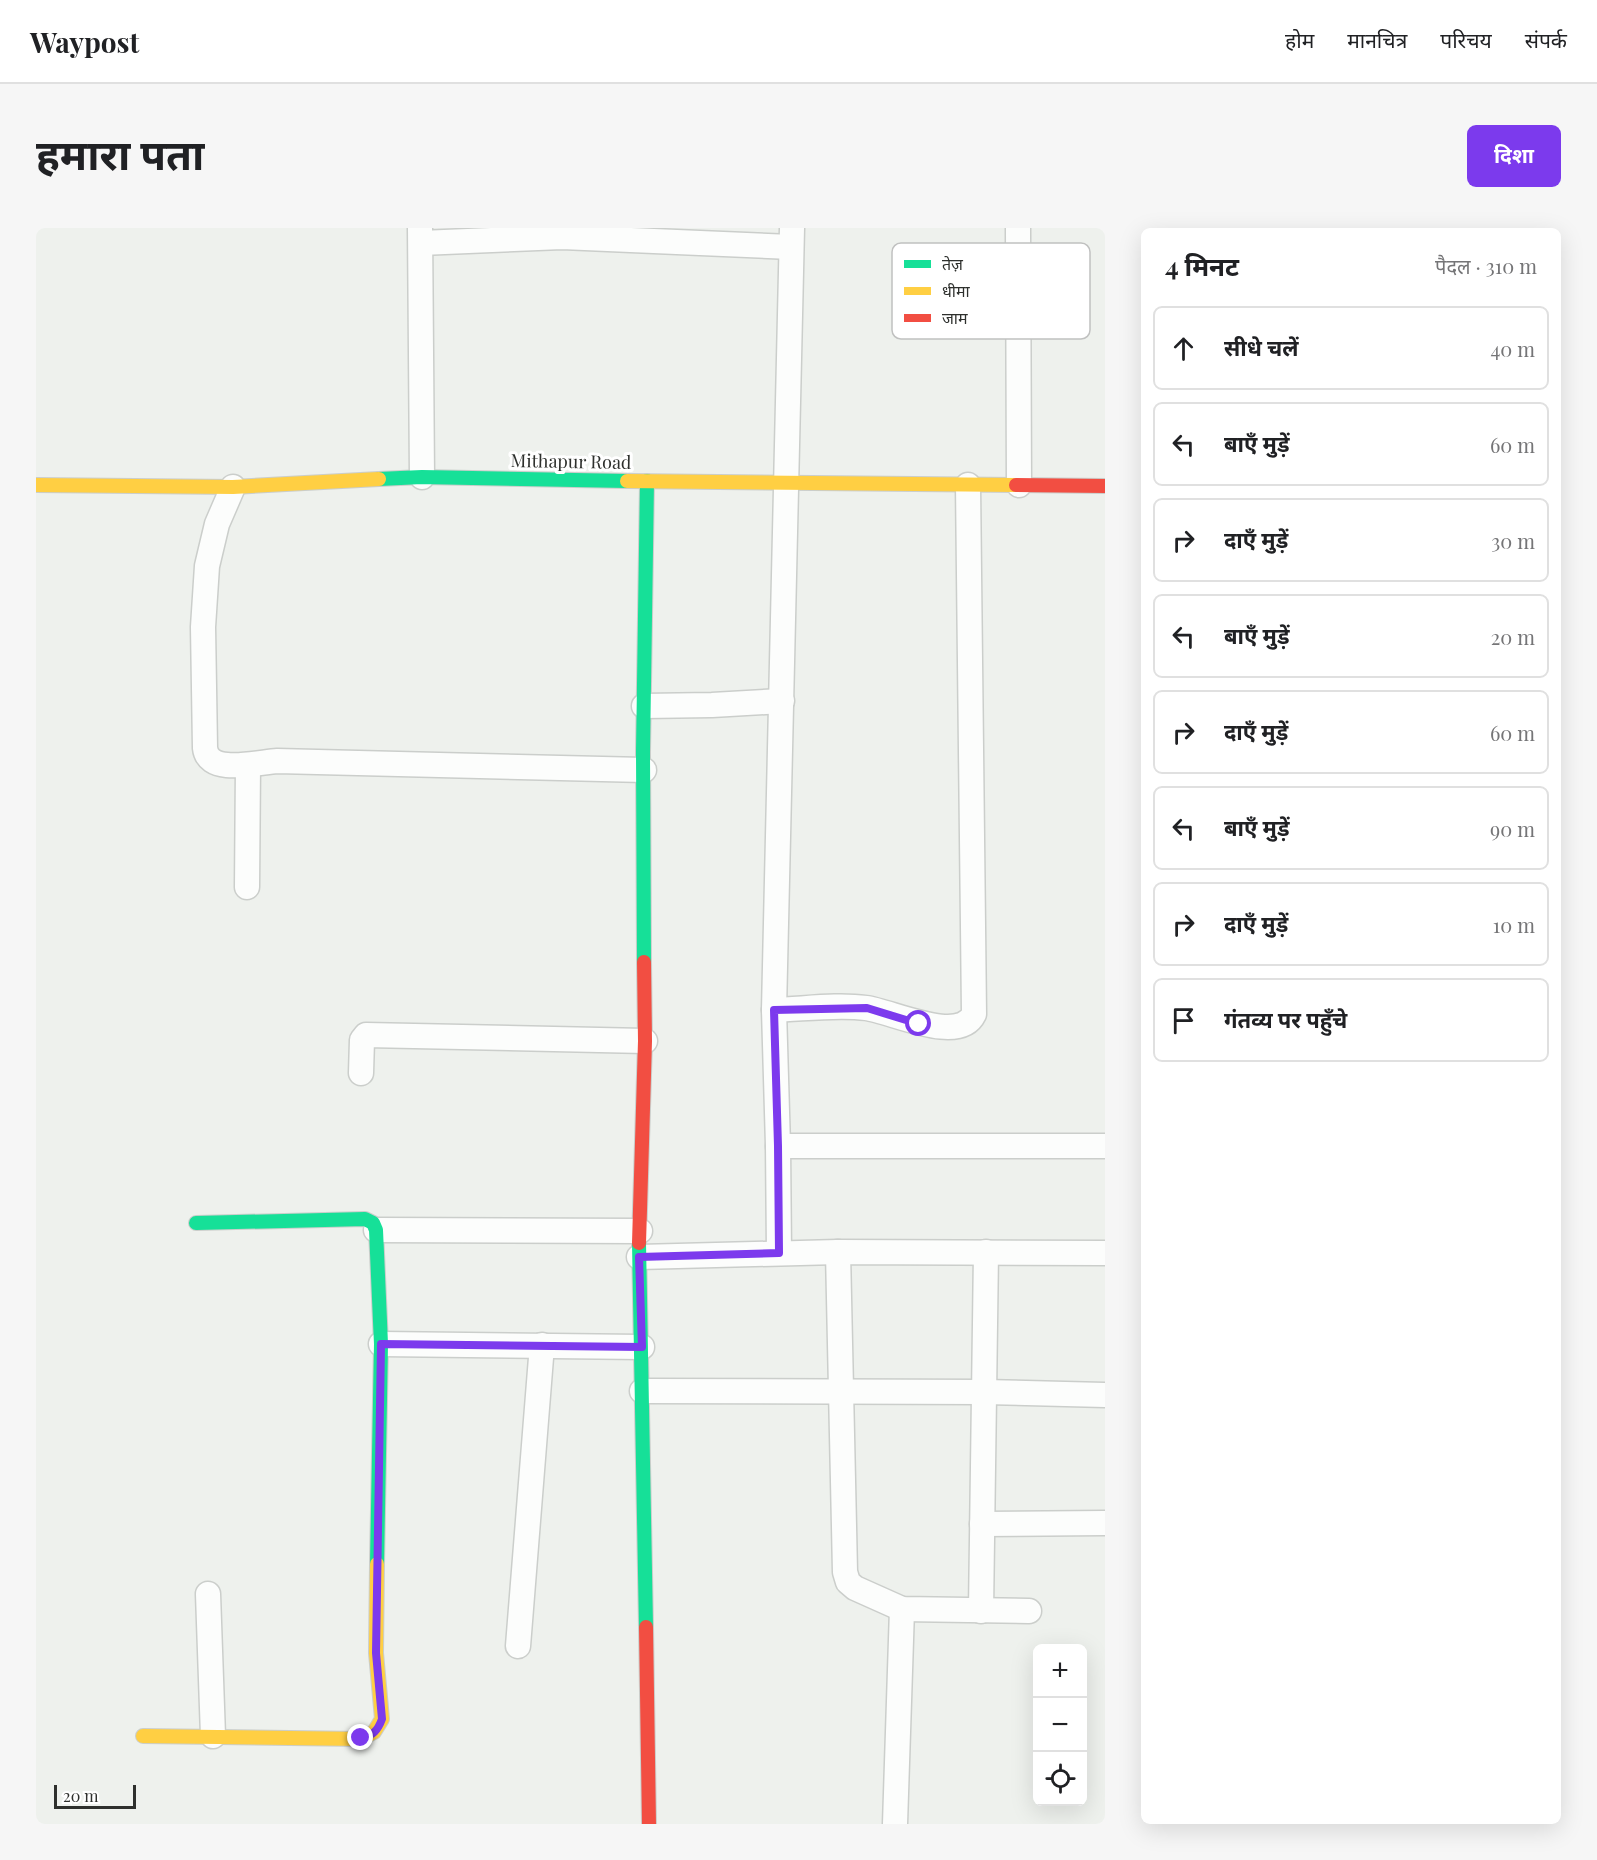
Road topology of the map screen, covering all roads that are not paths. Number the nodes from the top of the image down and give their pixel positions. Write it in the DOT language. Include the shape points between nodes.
graph roads {
  1 [pos="1018,228"];
  2 [pos="562,232"];
  3 [pos="421,235"];
  4 [pos="791,238"];
  5 [pos="1018,243"];
  6 [pos="1018,339"];
  7 [pos="422,477"];
  8 [pos="646,481"];
  9 [pos="787,484"];
  10 [pos="36,485"];
  11 [pos="968,485"];
  12 [pos="1019,485"];
  13 [pos="1105,486"];
  14 [pos="233,487"];
  15 [pos="782,701"];
  16 [pos="644,706"];
  17 [pos="248,765"];
  18 [pos="644,770"];
  19 [pos="247,887"];
  20 [pos="774,1010"];
  21 [pos="645,1041"];
  22 [pos="360,1073"];
  23 [pos="778,1146"];
  24 [pos="1105,1146"];
  25 [pos="196,1223"];
  26 [pos="376,1230"];
  27 [pos="640,1231"];
  28 [pos="838,1252"];
  29 [pos="986,1252"];
  30 [pos="779,1253"];
  31 [pos="1105,1253"];
  32 [pos="639,1257"];
  33 [pos="381,1344"];
  34 [pos="542,1345"];
  35 [pos="642,1347"];
  36 [pos="642,1391"];
  37 [pos="841,1392"];
  38 [pos="984,1392"];
  39 [pos="1105,1395"];
  40 [pos="1105,1523"];
  41 [pos="982,1524"];
  42 [pos="208,1594"];
  43 [pos="902,1609"];
  44 [pos="981,1611"];
  45 [pos="1029,1611"];
  46 [pos="518,1646"];
  47 [pos="143,1736"];
  48 [pos="213,1736"];
  49 [pos="649,1824"];
  50 [pos="895,1824"];
  1 -- 5 [label="street"];
  2 -- 3 [label="street"];
  2 -- 4 [label="street"];
  3 -- 7 [label="street"];
  4 -- 9 [label="street"];
  6 -- 12 [label="street"];
  7 -- 8 [label="street, Mithapur Road"];
  7 -- 14 [label="street, Mithapur Road"];
  8 -- 9 [label="street, Mithapur Road"];
  8 -- 16 [label="street"];
  9 -- 11 [label="street, Mithapur Road"];
  9 -- 15 [label="street"];
  10 -- 14 [label="street, Mithapur Road"];
  11 -- 12 [label="street, Mithapur Road"];
  11 -- 20 [label="street" via="974,1014 968,1023 952,1027 919,1024 867,1008"];
  12 -- 13 [label="street, Mithapur Road"];
  14 -- 17 [label="street" via="217,524 207,566 203,627 205,748 214,761"];
  15 -- 16 [label="street"];
  15 -- 20 [label="street"];
  16 -- 18 [label="street"];
  17 -- 18 [label="street" via="277,761"];
  17 -- 19 [label="street"];
  18 -- 21 [label="street"];
  20 -- 23 [label="street"];
  21 -- 22 [label="street" via="366,1035 362,1040"];
  21 -- 27 [label="street"];
  23 -- 24 [label="street"];
  23 -- 30 [label="street"];
  25 -- 26 [label="street" via="365,1219"];
  26 -- 27 [label="street"];
  26 -- 33 [label="street"];
  27 -- 32 [label="street"];
  28 -- 29 [label="street"];
  28 -- 30 [label="street"];
  28 -- 37 [label="street"];
  29 -- 31 [label="street"];
  29 -- 38 [label="street"];
  30 -- 32 [label="street"];
  32 -- 35 [label="street"];
  33 -- 34 [label="street"];
  33 -- 48 [label="street" via="376,1653 382,1719 378,1730 361,1738"];
  34 -- 35 [label="street"];
  34 -- 46 [label="street"];
  35 -- 36 [label="street"];
  36 -- 37 [label="street"];
  36 -- 49 [label="street"];
  37 -- 38 [label="street"];
  37 -- 43 [label="street" via="846,1577 855,1588"];
  38 -- 39 [label="street"];
  38 -- 41 [label="street"];
  40 -- 41 [label="street"];
  41 -- 44 [label="street"];
  42 -- 48 [label="street"];
  43 -- 44 [label="street"];
  43 -- 50 [label="street"];
  44 -- 45 [label="street"];
  47 -- 48 [label="street"];
}
